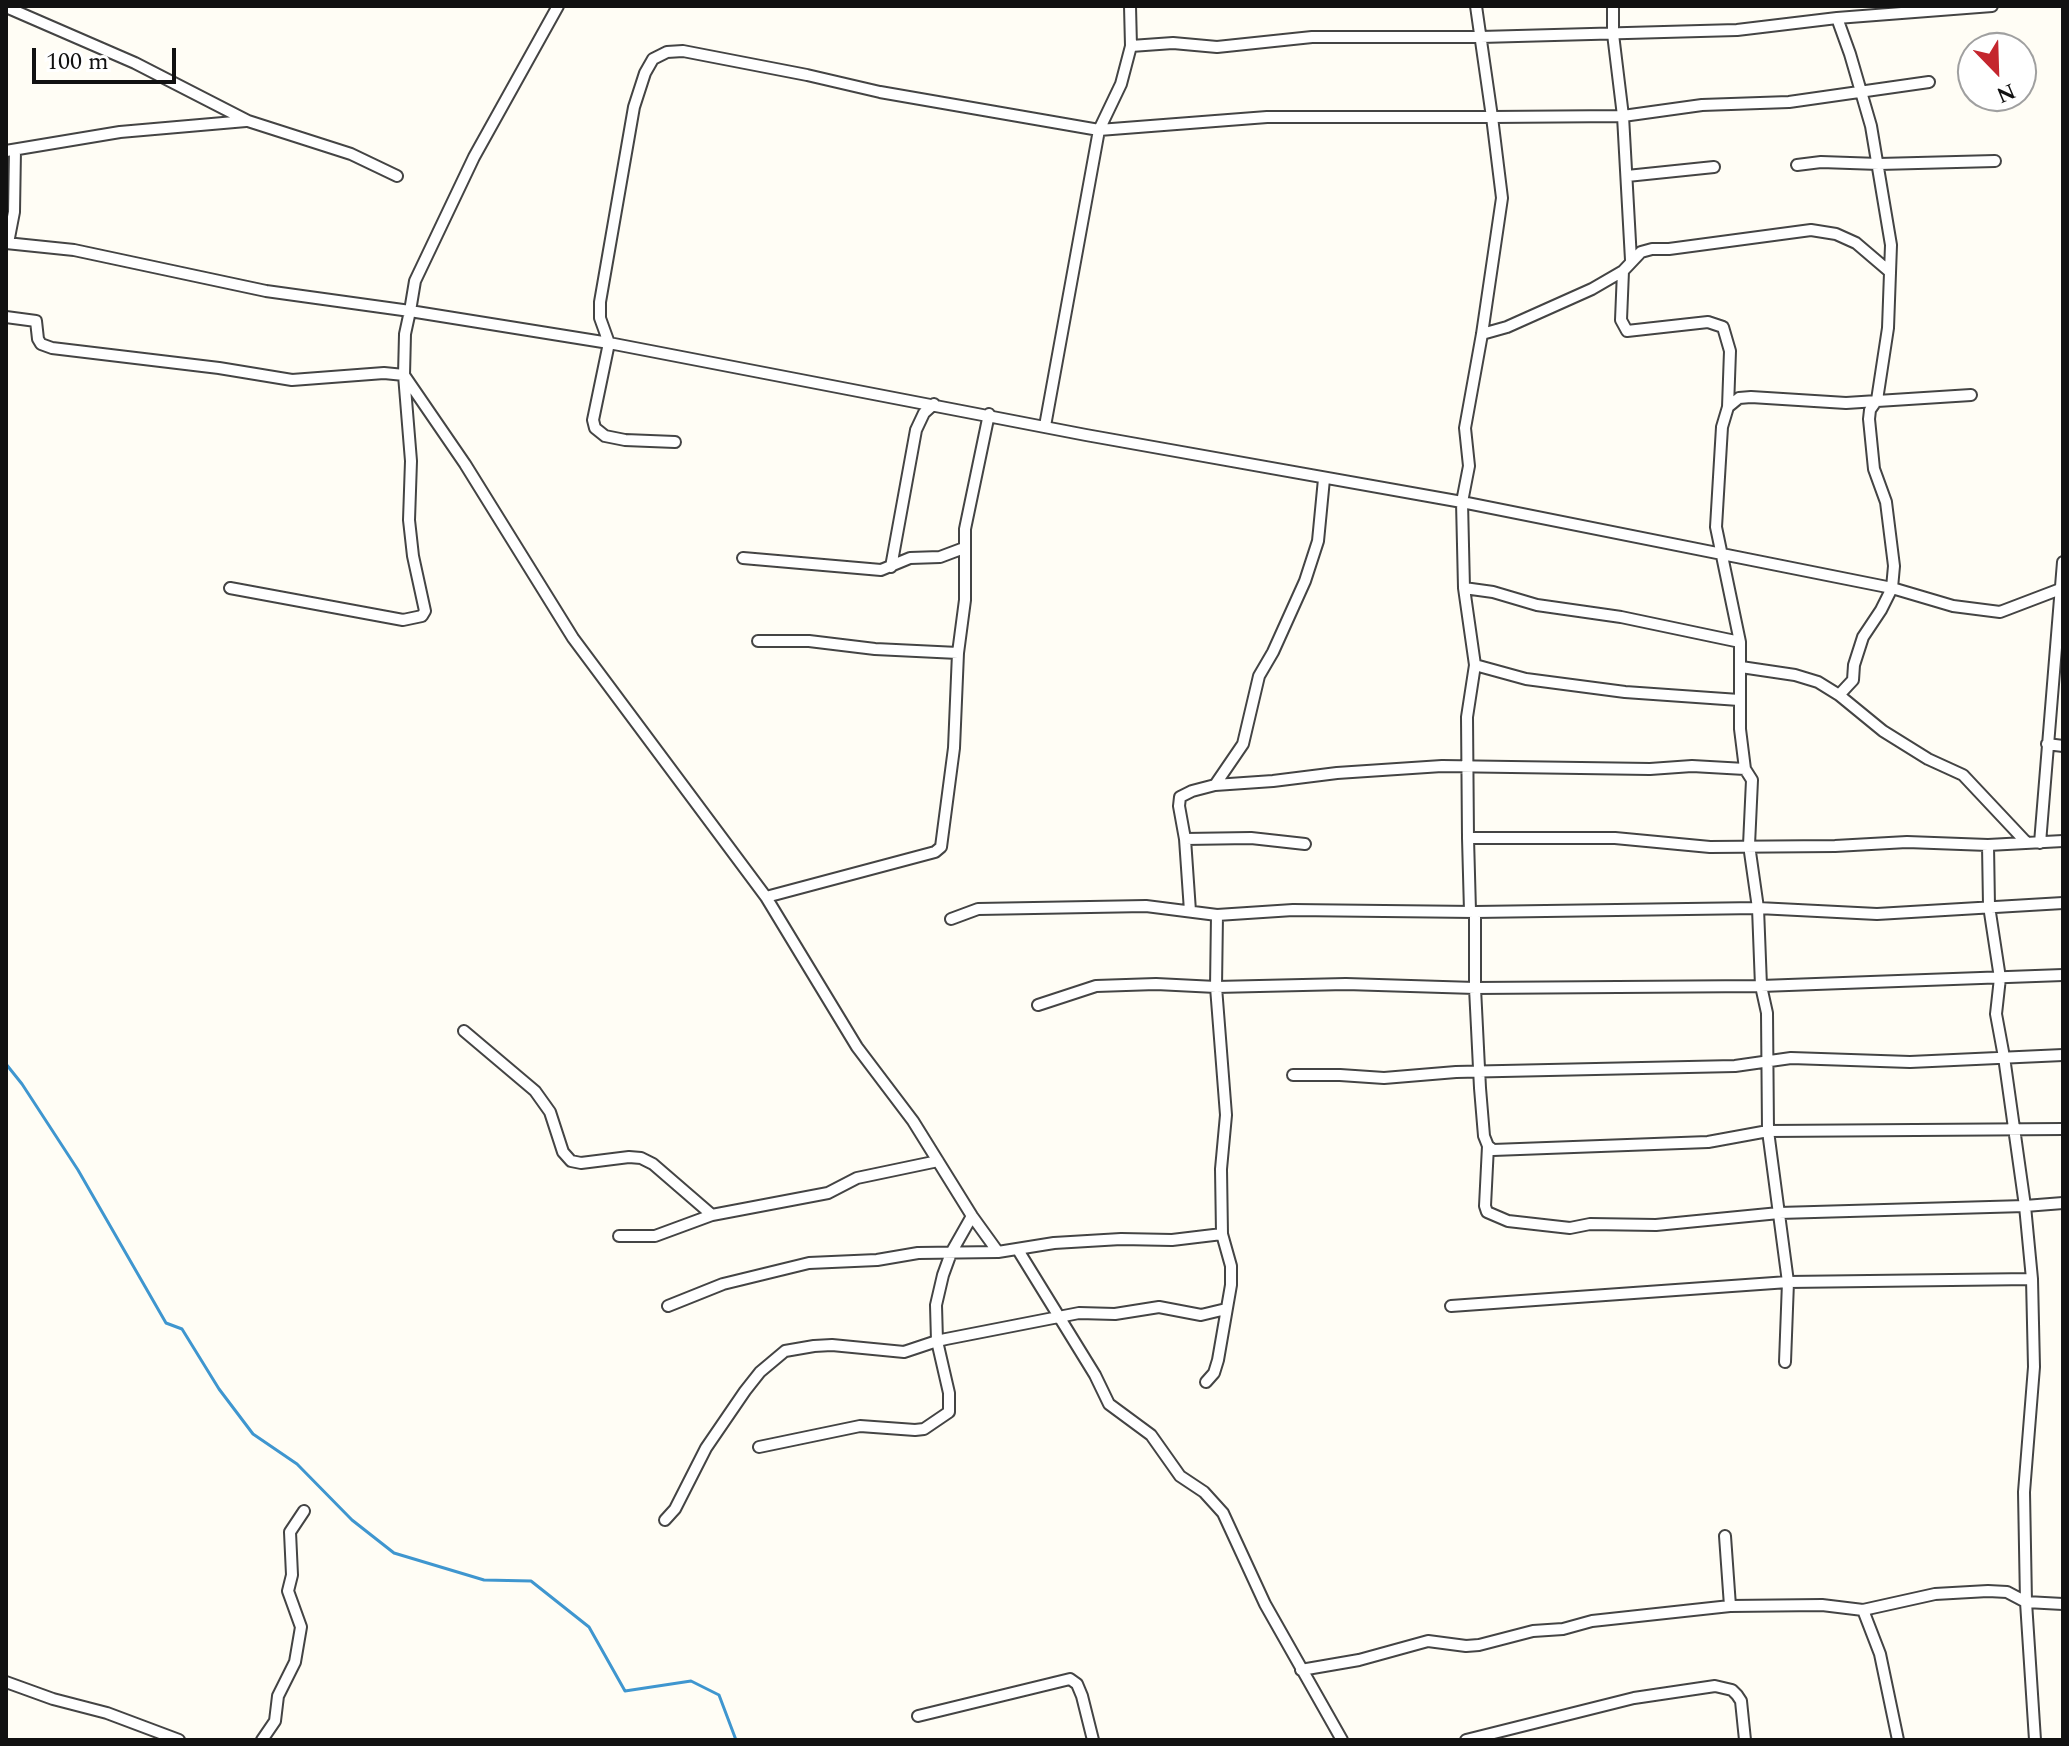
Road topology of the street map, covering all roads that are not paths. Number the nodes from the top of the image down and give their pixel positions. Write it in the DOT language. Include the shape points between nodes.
graph roads {
  1 [pos="558,6"];
  2 [pos="1130,6"];
  3 [pos="1476,6"];
  4 [pos="1613,6"];
  5 [pos="1992,6"];
  6 [pos="6,7"];
  7 [pos="1837,18"];
  8 [pos="1613,34"];
  9 [pos="1481,37"];
  10 [pos="1131,46"];
  11 [pos="1929,82"];
  12 [pos="1860,93"];
  13 [pos="1623,116"];
  14 [pos="1492,117"];
  15 [pos="248,121"];
  16 [pos="1099,130"];
  17 [pos="10,150"];
  18 [pos="1995,161"];
  19 [pos="1879,164"];
  20 [pos="1797,165"];
  21 [pos="1714,167"];
  22 [pos="397,176"];
  23 [pos="1627,176"];
  24 [pos="7,243"];
  25 [pos="1631,260"];
  26 [pos="1623,271"];
  27 [pos="1890,272"];
  28 [pos="410,311"];
  29 [pos="6,317"];
  30 [pos="1482,334"];
  31 [pos="609,343"];
  32 [pos="404,375"];
  33 [pos="1971,395"];
  34 [pos="1877,400"];
  35 [pos="934,404"];
  36 [pos="1728,407"];
  37 [pos="989,414"];
  38 [pos="1045,426"];
  39 [pos="675,442"];
  40 [pos="1324,479"];
  41 [pos="1462,502"];
  42 [pos="964,548"];
  43 [pos="1720,554"];
  44 [pos="743,558"];
  45 [pos="2063,562"];
  46 [pos="891,567"];
  47 [pos="230,588"];
  48 [pos="1464,588"];
  49 [pos="1892,588"];
  50 [pos="2062,588"];
  51 [pos="758,641"];
  52 [pos="1740,642"];
  53 [pos="958,653"];
  54 [pos="1475,665"];
  55 [pos="1741,667"];
  56 [pos="1839,695"];
  57 [pos="1739,700"];
  58 [pos="2047,744"];
  59 [pos="2063,746"];
  60 [pos="1468,767"];
  61 [pos="1745,769"];
  62 [pos="1215,785"];
  63 [pos="1468,838"];
  64 [pos="1185,839"];
  65 [pos="2063,841"];
  66 [pos="2026,842"];
  67 [pos="2040,843"];
  68 [pos="1305,844"];
  69 [pos="1749,845"];
  70 [pos="1988,845"];
  71 [pos="766,897"];
  72 [pos="2063,903"];
  73 [pos="1989,906"];
  74 [pos="1758,908"];
  75 [pos="1190,911"];
  76 [pos="1473,912"];
  77 [pos="1217,915"];
  78 [pos="951,919"];
  79 [pos="2063,975"];
  80 [pos="2000,978"];
  81 [pos="1761,986"];
  82 [pos="1216,987"];
  83 [pos="1475,988"];
  84 [pos="1038,1005"];
  85 [pos="464,1031"];
  86 [pos="2063,1055"];
  87 [pos="2004,1057"];
  88 [pos="1768,1060"];
  89 [pos="1480,1072"];
  90 [pos="1293,1075"];
  91 [pos="2063,1129"];
  92 [pos="1768,1131"];
  93 [pos="2013,1131"];
  94 [pos="1488,1146"];
  95 [pos="938,1161"];
  96 [pos="2063,1203"];
  97 [pos="2025,1206"];
  98 [pos="1779,1213"];
  99 [pos="712,1215"];
  100 [pos="972,1216"];
  101 [pos="1222,1234"];
  102 [pos="619,1236"];
  103 [pos="1018,1250"];
  104 [pos="998,1252"];
  105 [pos="951,1253"];
  106 [pos="2032,1279"];
  107 [pos="1788,1282"];
  108 [pos="668,1306"];
  109 [pos="1451,1306"];
  110 [pos="1226,1309"];
  111 [pos="1057,1318"];
  112 [pos="937,1341"];
  113 [pos="1785,1362"];
  114 [pos="1206,1382"];
  115 [pos="759,1447"];
  116 [pos="304,1511"];
  117 [pos="665,1520"];
  118 [pos="1725,1536"];
  119 [pos="2026,1602"];
  120 [pos="2063,1604"];
  121 [pos="1730,1606"];
  122 [pos="1863,1610"];
  123 [pos="1301,1670"];
  124 [pos="6,1682"];
  125 [pos="918,1716"];
  126 [pos="179,1740"];
  127 [pos="262,1740"];
  128 [pos="1093,1740"];
  129 [pos="1342,1740"];
  130 [pos="1466,1740"];
  131 [pos="1745,1740"];
  132 [pos="1898,1740"];
  133 [pos="2035,1740"];
  1 -- 28 [label="street" via="474,157 415,281"];
  2 -- 10 [label="street"];
  3 -- 9 [label="street"];
  4 -- 8 [label="street"];
  5 -- 7 [label="street"];
  6 -- 15 [label="street" via="135,63"];
  7 -- 8 [label="street" via="1737,30"];
  7 -- 12 [label="street"];
  8 -- 9 [label="street"];
  8 -- 13 [label="street"];
  9 -- 10 [label="street" via="1312,37 1217,47"];
  9 -- 14 [label="street"];
  10 -- 16 [label="street" via="1121,84"];
  11 -- 12 [label="street"];
  12 -- 13 [label="street"];
  12 -- 19 [label="street"];
  13 -- 14 [label="street"];
  13 -- 23 [label="street"];
  14 -- 16 [label="street" via="1267,117"];
  14 -- 30 [label="street" via="1502,198"];
  15 -- 17 [label="street" via="134,130"];
  15 -- 22 [label="street" via="351,154"];
  16 -- 31 [label="street" via="667,52 653,59 634,107 599,312"];
  16 -- 38 [label="street"];
  17 -- 24 [label="street" via="14,212"];
  18 -- 19 [label="street"];
  19 -- 20 [label="street"];
  19 -- 27 [label="street"];
  21 -- 23 [label="street"];
  23 -- 25 [label="street"];
  24 -- 28 [label="street" via="74,250 266,291"];
  25 -- 26 [label="street"];
  25 -- 27 [label="street" via="1652,249 1811,230 1856,243"];
  26 -- 30 [label="street"];
  26 -- 36 [label="street" via="1621,320 1627,331 1681,323 1723,327 1730,351"];
  27 -- 34 [label="street"];
  28 -- 31 [label="street"];
  28 -- 32 [label="street"];
  29 -- 32 [label="street" via="36,321 38,339 52,348 292,380"];
  30 -- 41 [label="street" via="1465,428 1469,466"];
  31 -- 35 [label="street"];
  31 -- 39 [label="street" via="595,428 625,440"];
  32 -- 47 [label="street" via="411,461 409,520 422,616 403,620"];
  32 -- 71 [label="street" via="573,638"];
  33 -- 34 [label="street"];
  34 -- 36 [label="street" via="1751,397"];
  34 -- 49 [label="street" via="1870,410 1870,445 1889,517"];
  35 -- 37 [label="street"];
  35 -- 46 [label="street" via="916,430"];
  36 -- 43 [label="street" via="1716,527"];
  37 -- 38 [label="street"];
  37 -- 42 [label="street"];
  38 -- 40 [label="street"];
  40 -- 41 [label="street"];
  40 -- 62 [label="street" via="1318,541 1305,581 1259,676 1243,744"];
  41 -- 43 [label="street"];
  41 -- 48 [label="street"];
  42 -- 46 [label="street"];
  42 -- 53 [label="street"];
  43 -- 49 [label="street"];
  43 -- 52 [label="street"];
  44 -- 46 [label="street" via="865,570"];
  45 -- 50 [label="street"];
  48 -- 52 [label="street"];
  48 -- 54 [label="street"];
  49 -- 50 [label="street" via="1953,606 2000,612"];
  49 -- 56 [label="street" via="1863,637 1853,680"];
  50 -- 58 [label="street"];
  51 -- 53 [label="street"];
  52 -- 55 [label="street"];
  53 -- 71 [label="street" via="954,748 941,847"];
  54 -- 57 [label="street" via="1526,679"];
  54 -- 60 [label="street" via="1467,717"];
  55 -- 56 [label="street" via="1795,675"];
  55 -- 57 [label="street"];
  56 -- 66 [label="street" via="1883,731 1963,775"];
  57 -- 61 [label="street"];
  58 -- 59 [label="street"];
  58 -- 67 [label="street"];
  60 -- 61 [label="street"];
  60 -- 62 [label="street"];
  60 -- 63 [label="street"];
  61 -- 69 [label="street" via="1752,780"];
  62 -- 64 [label="street" via="1180,797"];
  63 -- 69 [label="street"];
  63 -- 76 [label="street"];
  64 -- 68 [label="street"];
  64 -- 75 [label="street"];
  65 -- 67 [label="street"];
  66 -- 67 [label="street"];
  66 -- 70 [label="street"];
  69 -- 70 [label="street"];
  69 -- 74 [label="street"];
  70 -- 73 [label="street"];
  71 -- 95 [label="street" via="857,1047"];
  72 -- 73 [label="street"];
  73 -- 74 [label="street" via="1877,914"];
  73 -- 80 [label="street"];
  74 -- 76 [label="street"];
  74 -- 81 [label="street"];
  75 -- 77 [label="street"];
  75 -- 78 [label="street" via="1146,906 978,909"];
  76 -- 77 [label="street" via="1293,910"];
  76 -- 83 [label="street"];
  77 -- 82 [label="street"];
  79 -- 80 [label="street"];
  80 -- 81 [label="street"];
  80 -- 87 [label="street" via="1996,1014"];
  81 -- 83 [label="street"];
  81 -- 88 [label="street"];
  82 -- 83 [label="street"];
  82 -- 84 [label="street" via="1096,986"];
  82 -- 101 [label="street" via="1226,1115"];
  83 -- 89 [label="street"];
  85 -- 99 [label="street" via="535,1091 571,1161 641,1158"];
  86 -- 87 [label="street"];
  87 -- 88 [label="street"];
  87 -- 93 [label="street"];
  88 -- 89 [label="street" via="1735,1066"];
  88 -- 92 [label="street"];
  89 -- 90 [label="street" via="1384,1078"];
  89 -- 94 [label="street"];
  91 -- 93 [label="street"];
  92 -- 93 [label="street"];
  92 -- 94 [label="street" via="1708,1142 1493,1150"];
  92 -- 98 [label="street"];
  93 -- 97 [label="street"];
  94 -- 98 [label="street" via="1485,1206 1493,1217 1508,1221 1570,1228"];
  95 -- 99 [label="street" via="857,1178 828,1193"];
  95 -- 100 [label="street"];
  96 -- 97 [label="street"];
  97 -- 98 [label="street"];
  97 -- 106 [label="street"];
  98 -- 107 [label="street"];
  99 -- 102 [label="street" via="655,1236"];
  100 -- 104 [label="street"];
  100 -- 105 [label="street"];
  101 -- 103 [label="street" via="1054,1243"];
  101 -- 110 [label="street" via="1231,1266"];
  103 -- 104 [label="street"];
  103 -- 111 [label="street"];
  104 -- 105 [label="street"];
  105 -- 108 [label="street" via="809,1263 723,1284"];
  105 -- 112 [label="street" via="936,1305"];
  106 -- 107 [label="street"];
  106 -- 119 [label="street" via="2034,1367 2024,1492"];
  107 -- 109 [label="street"];
  107 -- 113 [label="street"];
  110 -- 111 [label="street" via="1201,1315 1159,1307"];
  110 -- 114 [label="street" via="1218,1360"];
  111 -- 112 [label="street"];
  111 -- 123 [label="street" via="1109,1404 1151,1435 1180,1476 1223,1513"];
  112 -- 115 [label="street" via="951,1404 949,1412 924,1429 860,1426"];
  112 -- 117 [label="street" via="904,1352 832,1345 785,1351 745,1391"];
  116 -- 127 [label="street" via="290,1532 288,1591 301,1627 295,1662 278,1696 275,1721"];
  118 -- 121 [label="street"];
  119 -- 120 [label="street"];
  119 -- 122 [label="street" via="2007,1592 1958,1592"];
  119 -- 133 [label="street"];
  121 -- 122 [label="street"];
  121 -- 123 [label="street" via="1592,1621 1479,1645 1428,1641"];
  122 -- 132 [label="street" via="1880,1654"];
  123 -- 129 [label="street"];
  124 -- 126 [label="street"];
  125 -- 128 [label="street" via="1070,1679 1082,1696"];
  130 -- 131 [label="street" via="1634,1698 1715,1686 1732,1690 1741,1701"];
}
